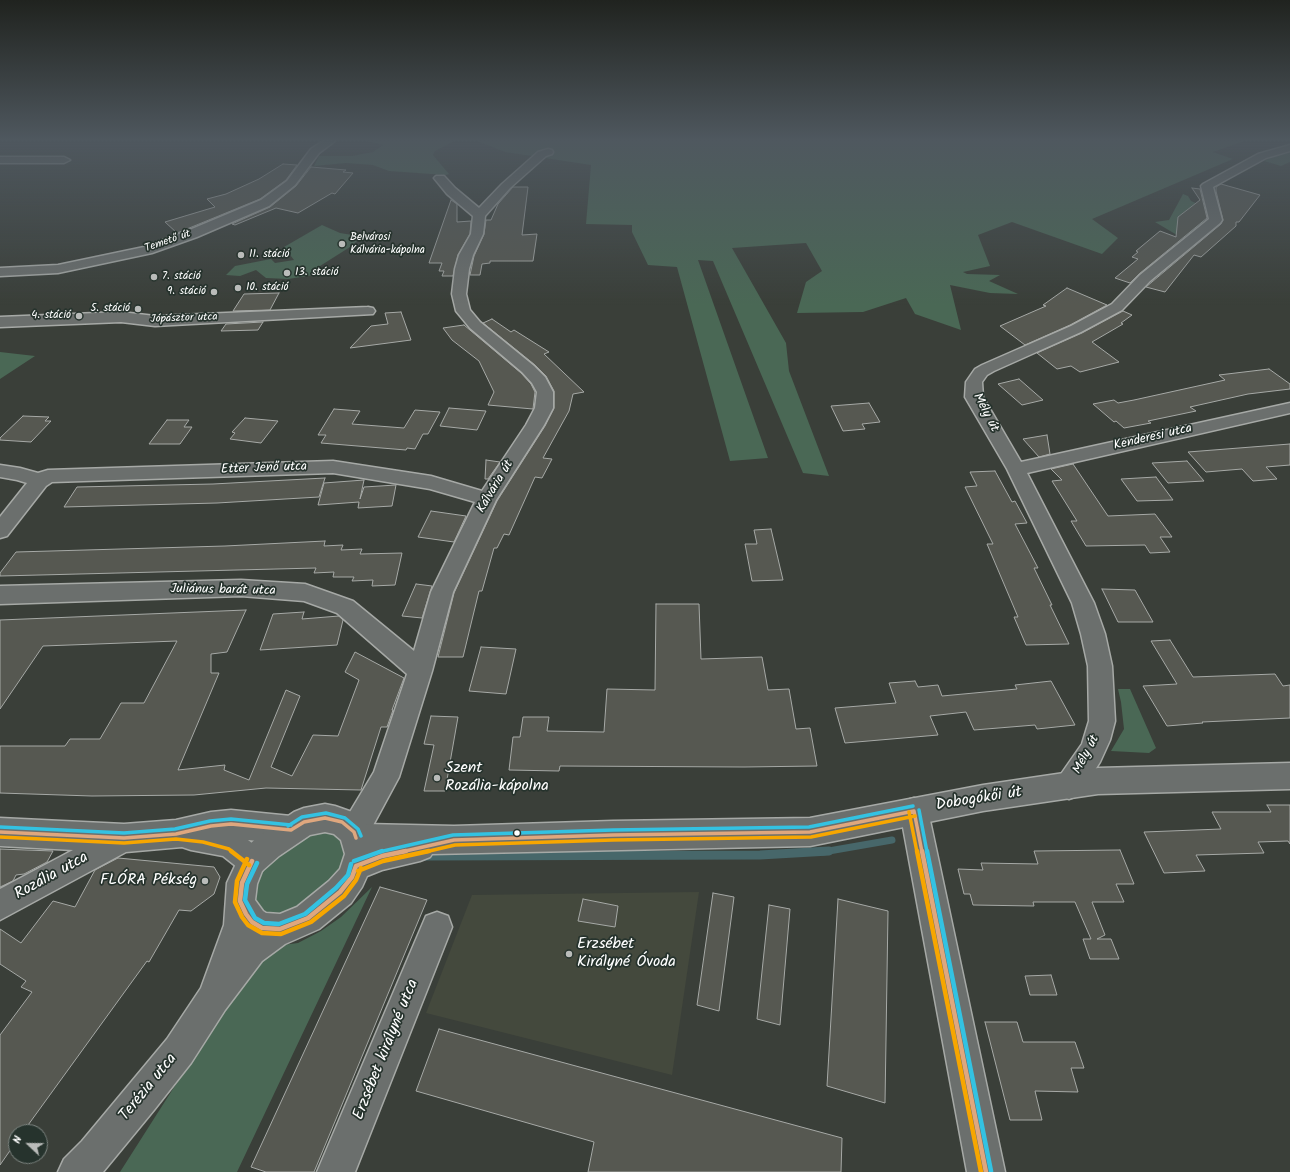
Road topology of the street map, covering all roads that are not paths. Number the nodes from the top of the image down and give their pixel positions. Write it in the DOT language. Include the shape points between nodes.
graph roads {
  1 [pos="274,196"];
  2 [pos="456,196"];
  3 [pos="497,196"];
  4 [pos="1210,196"];
  5 [pos="479,215"];
  6 [pos="0,272"];
  7 [pos="368,311"];
  8 [pos="0,322"];
  9 [pos="1290,408"];
  10 [pos="1016,469"];
  11 [pos="0,471"];
  12 [pos="39,481"];
  13 [pos="487,499"];
  14 [pos="0,531"];
  15 [pos="0,594"];
  16 [pos="420,671"];
  17 [pos="1290,776"];
  18 [pos="1069,786"];
  19 [pos="914,811"];
  20 [pos="291,830"];
  21 [pos="0,832"];
  22 [pos="176,834"];
  23 [pos="124,838"];
  24 [pos="352,839"];
  25 [pos="252,861"];
  26 [pos="240,900"];
  27 [pos="0,905"];
  28 [pos="437,927"];
  29 [pos="280,929"];
  30 [pos="213,998"];
  31 [pos="77,1172"];
  32 [pos="336,1172"];
  33 [pos="986,1172"];
  1 -- 6 [label="street, Temető út" via="265,203 147,250 58,269"];
  2 -- 5 [label="street"];
  3 -- 5 [label="street"];
  4 -- 10 [label="street, Mély út" via="1216,220 1145,278 1117,307 976,376 974,397"];
  5 -- 13 [label="street, Kálvária út" via="477,234 462,269 459,294 463,311 475,325 528,369 545,392 544,408 535,426"];
  7 -- 8 [label="street, Jópásztor utca" via="155,321 121,317"];
  9 -- 10 [label="street, Kenderesi utca"];
  10 -- 18 [label="street, Mély út" via="1083,603 1100,666 1102,720 1097,740"];
  11 -- 12 [label="street" via="20,474"];
  12 -- 13 [label="street, Etter Jenő utca" via="48,476 333,467 431,483"];
  12 -- 14 [label="street"];
  13 -- 16 [label="street, Kálvária út" via="442,592"];
  15 -- 16 [label="street, Juliánus barát utca" via="241,588 305,593 345,608"];
  16 -- 24 [label="street, Kálvária út" via="386,777"];
  17 -- 18 [label="street, Dobogókői út" via="1098,781"];
  18 -- 19 [label="street, Dobogókői út"];
  19 -- 24 [label="street, Dobogókői út" via="810,832 454,840 382,856"];
  19 -- 33 [label="street"];
  20 -- 22 [label="street" via="231,824"];
  20 -- 24 [label="street" via="304,822 325,818"];
  20 -- 25 [label="street"];
  21 -- 23 [label="street"];
  22 -- 23 [label="street"];
  22 -- 25 [label="street" via="204,837 231,844"];
  23 -- 27 [label="street, Rozália utca"];
  24 -- 29 [label="street" via="352,877 340,892 308,918"];
  25 -- 26 [label="street" via="242,883"];
  26 -- 29 [label="street" via="252,922 262,928"];
  26 -- 30 [label="street, Terézia utca" via="239,925"];
  28 -- 32 [label="street, Erzsébet királyné utca"];
  29 -- 30 [label="street, Terézia utca" via="251,950"];
  30 -- 31 [label="street, Terézia utca" via="179,1051 96,1154"];
}
